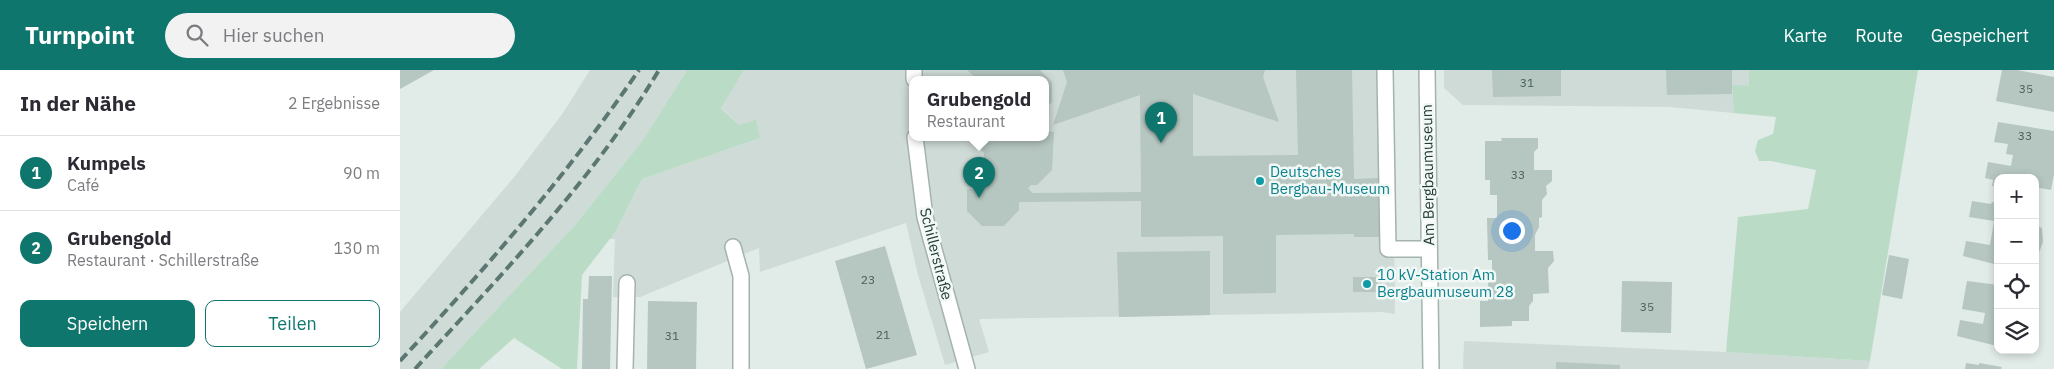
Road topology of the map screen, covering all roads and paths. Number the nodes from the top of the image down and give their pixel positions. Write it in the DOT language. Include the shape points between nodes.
graph roads {
  1 [pos="1385,70"];
  2 [pos="1427,70"];
  3 [pos="915,141"];
  4 [pos="733,247"];
  5 [pos="1429,250"];
  6 [pos="627,283"];
  7 [pos="625,369"];
  8 [pos="741,369"];
  9 [pos="967,369"];
  10 [pos="1431,369"];
  1 -- 5 [label="street" via="1388,250"];
  2 -- 5 [label="street, Am Bergbaumuseum"];
  3 -- 9 [label="street, Schillerstraße" via="925,218"];
  4 -- 8 [label="street" via="741,276"];
  5 -- 10 [label="street, Am Bergbaumuseum"];
  6 -- 7 [label="street"];
}
